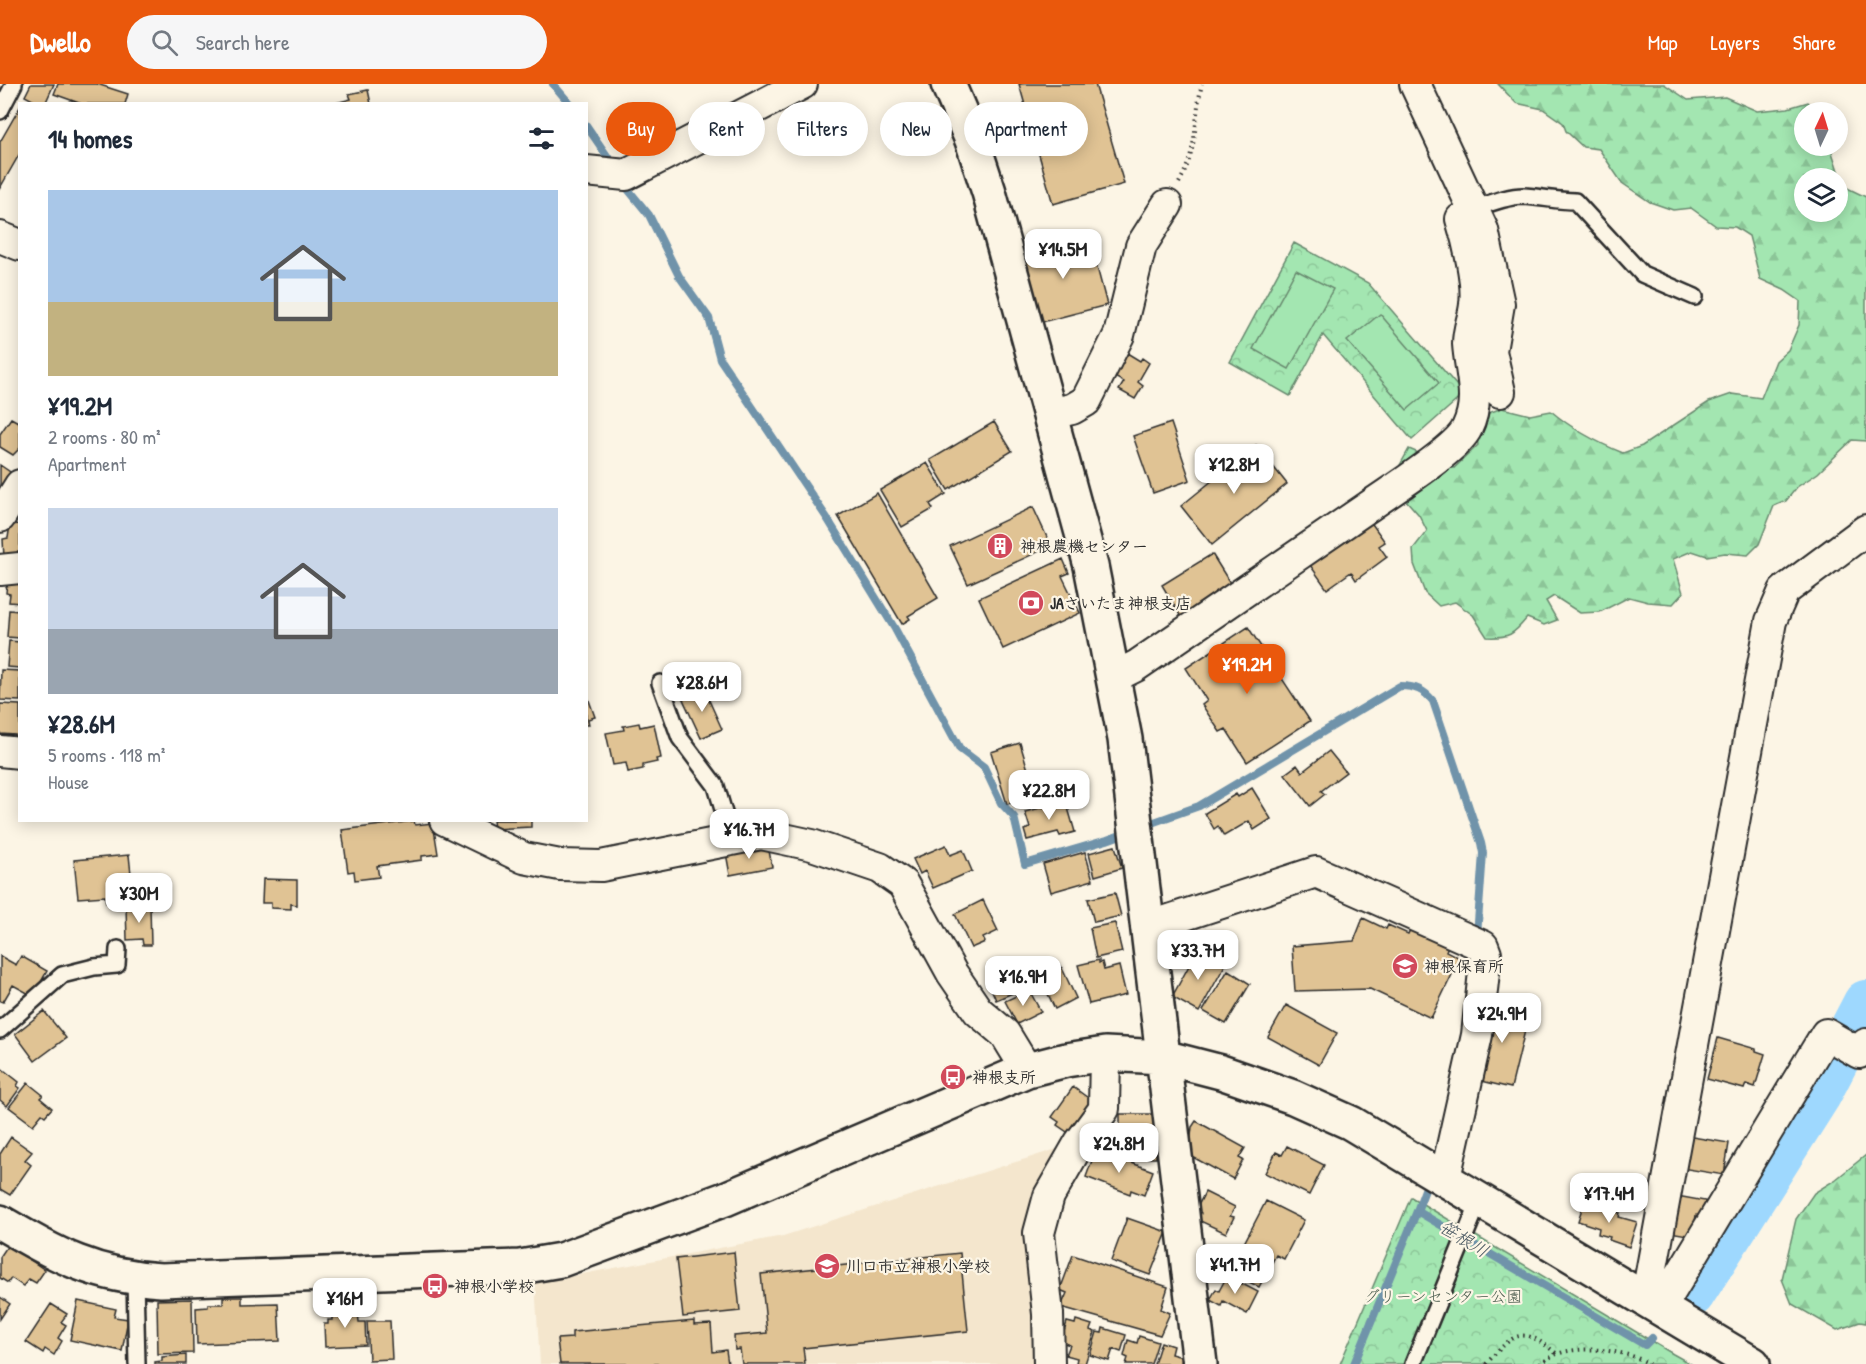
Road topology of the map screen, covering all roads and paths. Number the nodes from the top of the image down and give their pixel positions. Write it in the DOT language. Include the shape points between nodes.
graph roads {
  1 [pos="14,84"];
  2 [pos="802,84"];
  3 [pos="948,84"];
  4 [pos="1202,84"];
  5 [pos="1415,84"];
  6 [pos="0,111"];
  7 [pos="588,171"];
  8 [pos="1167,205"];
  9 [pos="1474,211"];
  10 [pos="0,237"];
  11 [pos="18,244"];
  12 [pos="1695,297"];
  13 [pos="1500,392"];
  14 [pos="1049,414"];
  15 [pos="18,487"];
  16 [pos="0,517"];
  17 [pos="1866,530"];
  18 [pos="18,568"];
  19 [pos="0,570"];
  20 [pos="1114,677"];
  21 [pos="660,683"];
  22 [pos="0,751"];
  23 [pos="18,753"];
  24 [pos="449,822"];
  25 [pos="732,840"];
  26 [pos="1148,927"];
  27 [pos="118,949"];
  28 [pos="0,1030"];
  29 [pos="1866,1044"];
  30 [pos="1105,1054"];
  31 [pos="1163,1057"];
  32 [pos="1027,1070"];
  33 [pos="1445,1178"];
  34 [pos="1479,1199"];
  35 [pos="0,1222"];
  36 [pos="135,1278"];
  37 [pos="1653,1305"];
  38 [pos="1557,1354"];
  39 [pos="137,1364"];
  40 [pos="1049,1364"];
  41 [pos="1200,1364"];
  42 [pos="1413,1364"];
  43 [pos="1486,1364"];
  44 [pos="1540,1364"];
  45 [pos="1649,1364"];
  46 [pos="1754,1364"];
  1 -- 6 [label="lane"];
  2 -- 7 [label="street" via="626,175"];
  3 -- 14 [label="street" via="989,192"];
  4 -- 8 [label="path" via="1189,165"];
  5 -- 9 [label="street"];
  8 -- 14 [label="street" via="1141,246 1119,335 1086,401"];
  9 -- 12 [label="lane" via="1522,196 1575,201 1642,274"];
  9 -- 13 [label="street" via="1483,230 1498,304 1491,351"];
  9 -- 20 [label="street" via="1461,219 1475,280 1468,344 1475,405 1467,430 1392,491 1136,666"];
  10 -- 11 [label="street"];
  14 -- 20 [label="street" via="1091,567"];
  15 -- 16 [label="street"];
  17 -- 37 [label="street" via="1784,591 1771,621"];
  18 -- 19 [label="street"];
  20 -- 26 [label="street"];
  21 -- 25 [label="lane" via="680,738 716,786"];
  22 -- 23 [label="street"];
  24 -- 25 [label="street" via="524,858 560,865 601,866"];
  25 -- 32 [label="street" via="761,834 812,845 880,868 903,884 952,973 978,1011 1005,1034"];
  26 -- 31 [label="street"];
  26 -- 33 [label="street" via="1316,872 1483,946 1486,954 1477,1035"];
  27 -- 28 [label="lane" via="117,965 62,975"];
  29 -- 37 [label="street" via="1859,1053 1826,1034"];
  30 -- 31 [label="street"];
  30 -- 32 [label="street"];
  30 -- 40 [label="street" via="1104,1109 1049,1196 1039,1233"];
  31 -- 33 [label="street" via="1293,1097 1352,1123"];
  31 -- 41 [label="street"];
  32 -- 36 [label="street" via="725,1199 561,1260 520,1267"];
  33 -- 34 [label="street"];
  34 -- 37 [label="street"];
  34 -- 42 [label="lane"];
  35 -- 36 [label="street" via="78,1264"];
  36 -- 39 [label="lane"];
  37 -- 46 [label="street"];
  38 -- 43 [label="path" via="1525,1335 1509,1339"];
  38 -- 44 [label="path"];
  38 -- 45 [label="path" via="1624,1353"];
}
